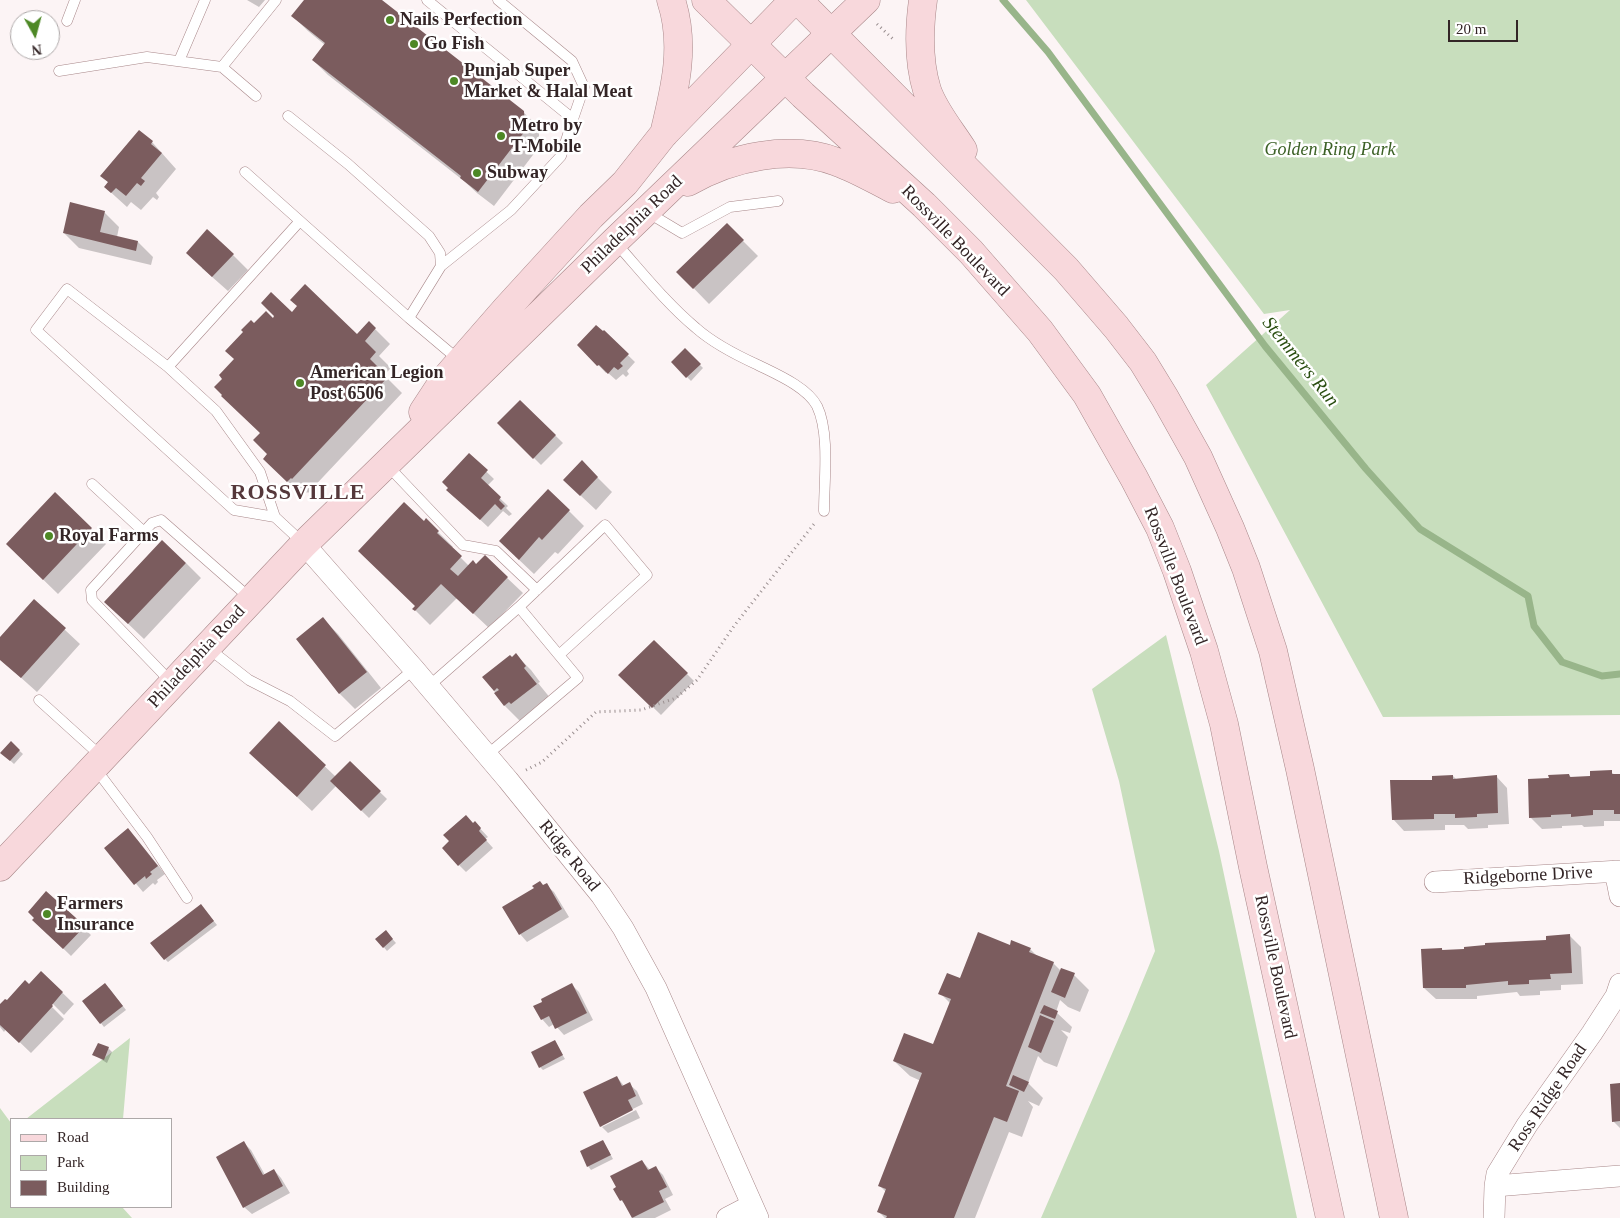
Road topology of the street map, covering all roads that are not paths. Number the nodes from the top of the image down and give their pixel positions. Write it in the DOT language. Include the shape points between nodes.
graph roads {
  1 [pos="75,0"];
  2 [pos="205,0"];
  3 [pos="276,0"];
  4 [pos="427,0"];
  5 [pos="498,0"];
  6 [pos="671,0"];
  7 [pos="706,0"];
  8 [pos="794,0"];
  9 [pos="798,0"];
  10 [pos="866,0"];
  11 [pos="923,0"];
  12 [pos="68,21"];
  13 [pos="832,34"];
  14 [pos="752,44"];
  15 [pos="179,61"];
  16 [pos="222,67"];
  17 [pos="59,71"];
  18 [pos="786,78"];
  19 [pos="256,96"];
  20 [pos="288,116"];
  21 [pos="573,119"];
  22 [pos="664,135"];
  23 [pos="245,172"];
  24 [pos="992,196"];
  25 [pos="778,201"];
  26 [pos="653,204"];
  27 [pos="924,205"];
  28 [pos="300,221"];
  29 [pos="615,241"];
  30 [pos="441,266"];
  31 [pos="409,318"];
  32 [pos="460,361"];
  33 [pos="168,367"];
  34 [pos="392,458"];
  35 [pos="92,484"];
  36 [pos="824,511"];
  37 [pos="276,517"];
  38 [pos="144,532"];
  39 [pos="304,544"];
  40 [pos="537,590"];
  41 [pos="252,599"];
  42 [pos="519,607"];
  43 [pos="207,647"];
  44 [pos="559,655"];
  45 [pos="414,668"];
  46 [pos="173,684"];
  47 [pos="429,686"];
  48 [pos="39,700"];
  49 [pos="487,755"];
  50 [pos="98,762"];
  51 [pos="0,867"];
  52 [pos="1618,871"];
  53 [pos="1436,882"];
  54 [pos="1620,896"];
  55 [pos="187,898"];
  56 [pos="1620,984"];
  57 [pos="1620,1176"];
  58 [pos="1495,1186"];
  59 [pos="755,1212"];
  60 [pos="727,1218"];
  61 [pos="1330,1218"];
  62 [pos="1394,1218"];
  63 [pos="1494,1218"];
  1 -- 12 [label="lane"];
  2 -- 15 [label="lane"];
  3 -- 16 [label="lane"];
  4 -- 21 [label="lane"];
  5 -- 21 [label="lane" via="572,61 584,87"];
  6 -- 22 [label="main road" via="678,35 678,62"];
  7 -- 14 [label="main road, Rossville Boulevard"];
  8 -- 14 [label="main road, Philadelphia Road"];
  9 -- 13 [label="main road"];
  10 -- 13 [label="main road, Philadelphia Road"];
  11 -- 24 [label="main road" via="920,39 927,90"];
  13 -- 18 [label="main road, Philadelphia Road"];
  13 -- 24 [label="main road"];
  14 -- 18 [label="main road, Rossville Boulevard"];
  14 -- 22 [label="main road, Philadelphia Road"];
  15 -- 16 [label="lane"];
  15 -- 17 [label="lane" via="147,57"];
  16 -- 19 [label="lane"];
  18 -- 26 [label="main road, Philadelphia Road"];
  18 -- 27 [label="main road, Rossville Boulevard"];
  20 -- 30 [label="lane" via="430,236 440,253"];
  21 -- 30 [label="lane" via="561,156 511,210"];
  22 -- 32 [label="main road, Philadelphia Road" via="625,183 591,216"];
  23 -- 28 [label="lane"];
  24 -- 62 [label="main road" via="1066,269 1142,362 1198,457 1236,544 1261,612 1292,730"];
  25 -- 26 [label="lane" via="730,207 682,233"];
  26 -- 27 [label="main road" via="696,177 726,164 781,154 816,156 837,162"];
  26 -- 29 [label="main road, Philadelphia Road"];
  27 -- 61 [label="main road, Rossville Boulevard" via="971,252 1040,331 1087,395 1134,478 1174,562 1224,724"];
  28 -- 31 [label="lane"];
  28 -- 33 [label="lane"];
  29 -- 34 [label="main road, Philadelphia Road"];
  29 -- 36 [label="lane" via="673,307 696,328 722,347 791,382 816,404 824,432"];
  30 -- 31 [label="lane"];
  31 -- 32 [label="lane"];
  32 -- 34 [label="main road, Philadelphia Road"];
  33 -- 37 [label="lane" via="216,411 260,472"];
  33 -- 37 [label="lane" via="67,289 36,330 234,510"];
  34 -- 39 [label="main road, Philadelphia Road"];
  34 -- 40 [label="lane" via="463,544 496,551"];
  35 -- 38 [label="lane"];
  37 -- 39 [label="lane"];
  38 -- 41 [label="lane" via="152,522 161,520"];
  38 -- 46 [label="lane" via="91,590 92,600"];
  39 -- 41 [label="main road, Philadelphia Road"];
  39 -- 45 [label="street, Ridge Road"];
  40 -- 42 [label="lane"];
  40 -- 44 [label="lane" via="605,525 647,575"];
  41 -- 43 [label="main road, Philadelphia Road"];
  42 -- 44 [label="lane"];
  42 -- 47 [label="lane"];
  43 -- 45 [label="lane" via="249,680 290,701 335,736"];
  43 -- 46 [label="main road, Philadelphia Road"];
  44 -- 49 [label="lane" via="578,678"];
  45 -- 47 [label="street, Ridge Road"];
  46 -- 50 [label="main road, Philadelphia Road"];
  47 -- 49 [label="street, Ridge Road"];
  48 -- 50 [label="lane"];
  49 -- 59 [label="street, Ridge Road" via="623,928 656,988"];
  50 -- 51 [label="main road, Philadelphia Road"];
  50 -- 55 [label="lane"];
  52 -- 53 [label="street, Ridgeborne Drive"];
  52 -- 54 [label="street"];
  56 -- 58 [label="street, Ross Ridge Road" via="1592,1034 1526,1125 1497,1174"];
  57 -- 58 [label="street"];
  58 -- 63 [label="street, Ross Ridge Road"];
  59 -- 60 [label="street"];
}
